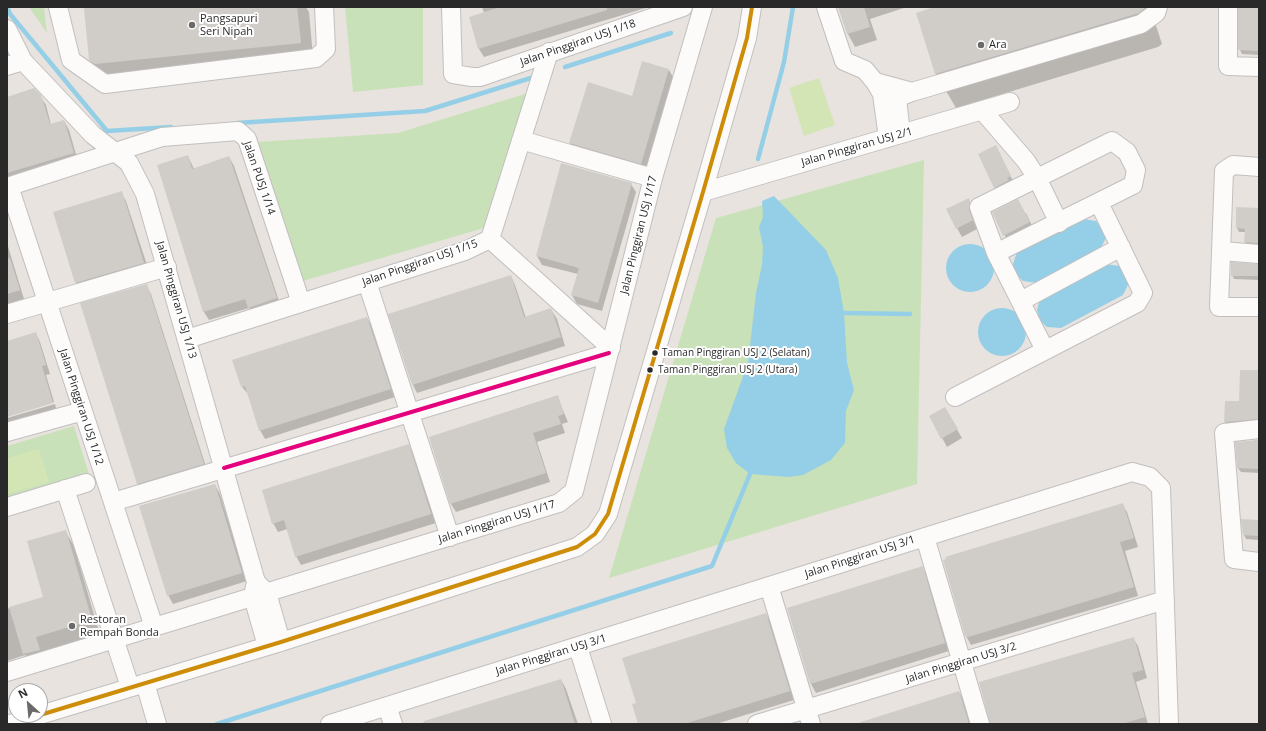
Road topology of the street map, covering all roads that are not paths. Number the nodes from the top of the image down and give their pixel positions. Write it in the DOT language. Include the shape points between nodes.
graph roads {
  1 [pos="58,7"];
  2 [pos="324,7"];
  3 [pos="451,7"];
  4 [pos="683,7"];
  5 [pos="703,7"];
  6 [pos="752,7"];
  7 [pos="826,7"];
  8 [pos="1158,7"];
  9 [pos="1228,7"];
  10 [pos="7,29"];
  11 [pos="549,52"];
  12 [pos="15,63"];
  13 [pos="1259,67"];
  14 [pos="875,82"];
  15 [pos="912,92"];
  16 [pos="1010,102"];
  17 [pos="982,110"];
  18 [pos="895,136"];
  19 [pos="521,140"];
  20 [pos="115,152"];
  21 [pos="1259,167"];
  22 [pos="653,178"];
  23 [pos="1037,178"];
  24 [pos="8,187"];
  25 [pos="703,192"];
  26 [pos="1099,202"];
  27 [pos="1058,223"];
  28 [pos="490,239"];
  29 [pos="1120,247"];
  30 [pos="996,252"];
  31 [pos="1222,252"];
  32 [pos="1259,254"];
  33 [pos="167,267"];
  34 [pos="367,282"];
  35 [pos="1021,301"];
  36 [pos="46,302"];
  37 [pos="301,303"];
  38 [pos="1259,307"];
  39 [pos="7,314"];
  40 [pos="187,339"];
  41 [pos="1045,350"];
  42 [pos="610,351"];
  43 [pos="955,398"];
  44 [pos="82,411"];
  45 [pos="410,413"];
  46 [pos="1259,429"];
  47 [pos="7,432"];
  48 [pos="224,468"];
  49 [pos="86,483"];
  50 [pos="65,489"];
  51 [pos="113,502"];
  52 [pos="7,507"];
  53 [pos="450,537"];
  54 [pos="925,537"];
  55 [pos="1259,562"];
  56 [pos="769,586"];
  57 [pos="259,590"];
  58 [pos="1165,600"];
  59 [pos="154,627"];
  60 [pos="115,639"];
  61 [pos="274,644"];
  62 [pos="578,647"];
  63 [pos="962,663"];
  64 [pos="7,672"];
  65 [pos="138,685"];
  66 [pos="387,706"];
  67 [pos="48,713"];
  68 [pos="808,717"];
  69 [pos="157,724"];
  70 [pos="330,724"];
  71 [pos="393,724"];
  72 [pos="602,724"];
  73 [pos="757,724"];
  74 [pos="980,724"];
  75 [pos="1169,724"];
  1 -- 2 [label="street" via="71,60 106,84 316,58 326,49"];
  3 -- 11 [label="street, Jalan Pinggiran USJ 1/18" via="453,74 480,77"];
  4 -- 11 [label="street, Jalan Pinggiran USJ 1/18"];
  5 -- 22 [label="street, Jalan Pinggiran USJ 1/17"];
  6 -- 25 [label="street" via="747,38"];
  7 -- 14 [label="street" via="844,61 865,70"];
  8 -- 15 [label="street" via="1156,14 1140,24"];
  9 -- 13 [label="street" via="1228,66"];
  10 -- 12 [label="street, Jalan Pinggiran USJ 1/13"];
  11 -- 19 [label="street, Jalan Pinggiran USJ 1/15"];
  12 -- 20 [label="street, Jalan Pinggiran USJ 1/13"];
  14 -- 15 [label="street"];
  14 -- 18 [label="street" via="882,94"];
  15 -- 18 [label="street" via="897,98"];
  16 -- 17 [label="street, Jalan Pinggiran USJ 2/1"];
  17 -- 18 [label="street, Jalan Pinggiran USJ 2/1"];
  17 -- 23 [label="street" via="1026,161"];
  18 -- 25 [label="street, Jalan Pinggiran USJ 2/1"];
  19 -- 22 [label="street"];
  19 -- 28 [label="street, Jalan Pinggiran USJ 1/15"];
  20 -- 24 [label="street, Jalan PUSJ 1/14"];
  20 -- 33 [label="street, Jalan Pinggiran USJ 1/13" via="129,163 145,194"];
  20 -- 37 [label="street, Jalan PUSJ 1/14" via="162,137 238,131 247,139"];
  21 -- 31 [label="street" via="1233,164 1224,171"];
  22 -- 42 [label="street, Jalan Pinggiran USJ 1/17"];
  23 -- 26 [label="street" via="1112,141 1127,152 1136,170 1133,185"];
  23 -- 27 [label="street"];
  23 -- 30 [label="street" via="979,207"];
  24 -- 36 [label="street, Jalan Pinggiran USJ 1/12"];
  25 -- 61 [label="street" via="608,514 595,534 577,547"];
  26 -- 27 [label="street"];
  26 -- 29 [label="street"];
  27 -- 30 [label="street"];
  28 -- 34 [label="street, Jalan Pinggiran USJ 1/15" via="465,250"];
  28 -- 42 [label="street"];
  29 -- 35 [label="street"];
  29 -- 41 [label="street" via="1143,293 1137,303"];
  30 -- 35 [label="street"];
  31 -- 32 [label="street"];
  31 -- 38 [label="street" via="1220,307"];
  33 -- 36 [label="street"];
  33 -- 40 [label="street, Jalan Pinggiran USJ 1/13"];
  34 -- 37 [label="street, Jalan Pinggiran USJ 1/15"];
  34 -- 45 [label="street"];
  35 -- 41 [label="street"];
  36 -- 39 [label="street"];
  36 -- 44 [label="street, Jalan Pinggiran USJ 1/12"];
  37 -- 40 [label="street, Jalan Pinggiran USJ 1/15"];
  40 -- 48 [label="street, Jalan Pinggiran USJ 1/13"];
  41 -- 43 [label="street"];
  42 -- 45 [label="street"];
  42 -- 53 [label="street, Jalan Pinggiran USJ 1/17" via="574,491 559,503"];
  44 -- 47 [label="street"];
  44 -- 51 [label="street, Jalan Pinggiran USJ 1/12"];
  45 -- 48 [label="street"];
  45 -- 53 [label="street"];
  46 -- 55 [label="street" via="1224,433 1234,559"];
  48 -- 51 [label="street"];
  48 -- 57 [label="street, Jalan Pinggiran USJ 1/13"];
  49 -- 50 [label="street"];
  50 -- 52 [label="street"];
  50 -- 60 [label="street"];
  51 -- 59 [label="street, Jalan Pinggiran USJ 1/12"];
  53 -- 57 [label="street, Jalan Pinggiran USJ 1/17"];
  54 -- 56 [label="street, Jalan Pinggiran USJ 3/1"];
  54 -- 58 [label="street, Jalan Pinggiran USJ 3/1" via="1132,472 1141,473 1150,477 1161,488"];
  54 -- 63 [label="street"];
  56 -- 62 [label="street, Jalan Pinggiran USJ 3/1"];
  56 -- 68 [label="street"];
  57 -- 59 [label="street, Jalan Pinggiran USJ 1/17"];
  57 -- 61 [label="street, Jalan Pinggiran USJ 1/13"];
  58 -- 63 [label="street, Jalan Pinggiran USJ 3/2"];
  58 -- 75 [label="street, Jalan Pinggiran USJ 3/1"];
  59 -- 60 [label="street, Jalan Pinggiran USJ 1/17"];
  60 -- 64 [label="street, Jalan Pinggiran USJ 1/17"];
  60 -- 65 [label="street"];
  61 -- 65 [label="street"];
  62 -- 66 [label="street, Jalan Pinggiran USJ 3/1"];
  62 -- 72 [label="street"];
  63 -- 68 [label="street, Jalan Pinggiran USJ 3/2"];
  63 -- 74 [label="street"];
  65 -- 67 [label="street"];
  65 -- 69 [label="street"];
  66 -- 70 [label="street, Jalan Pinggiran USJ 3/1"];
  66 -- 71 [label="street"];
  68 -- 73 [label="street, Jalan Pinggiran USJ 3/2"];
}
